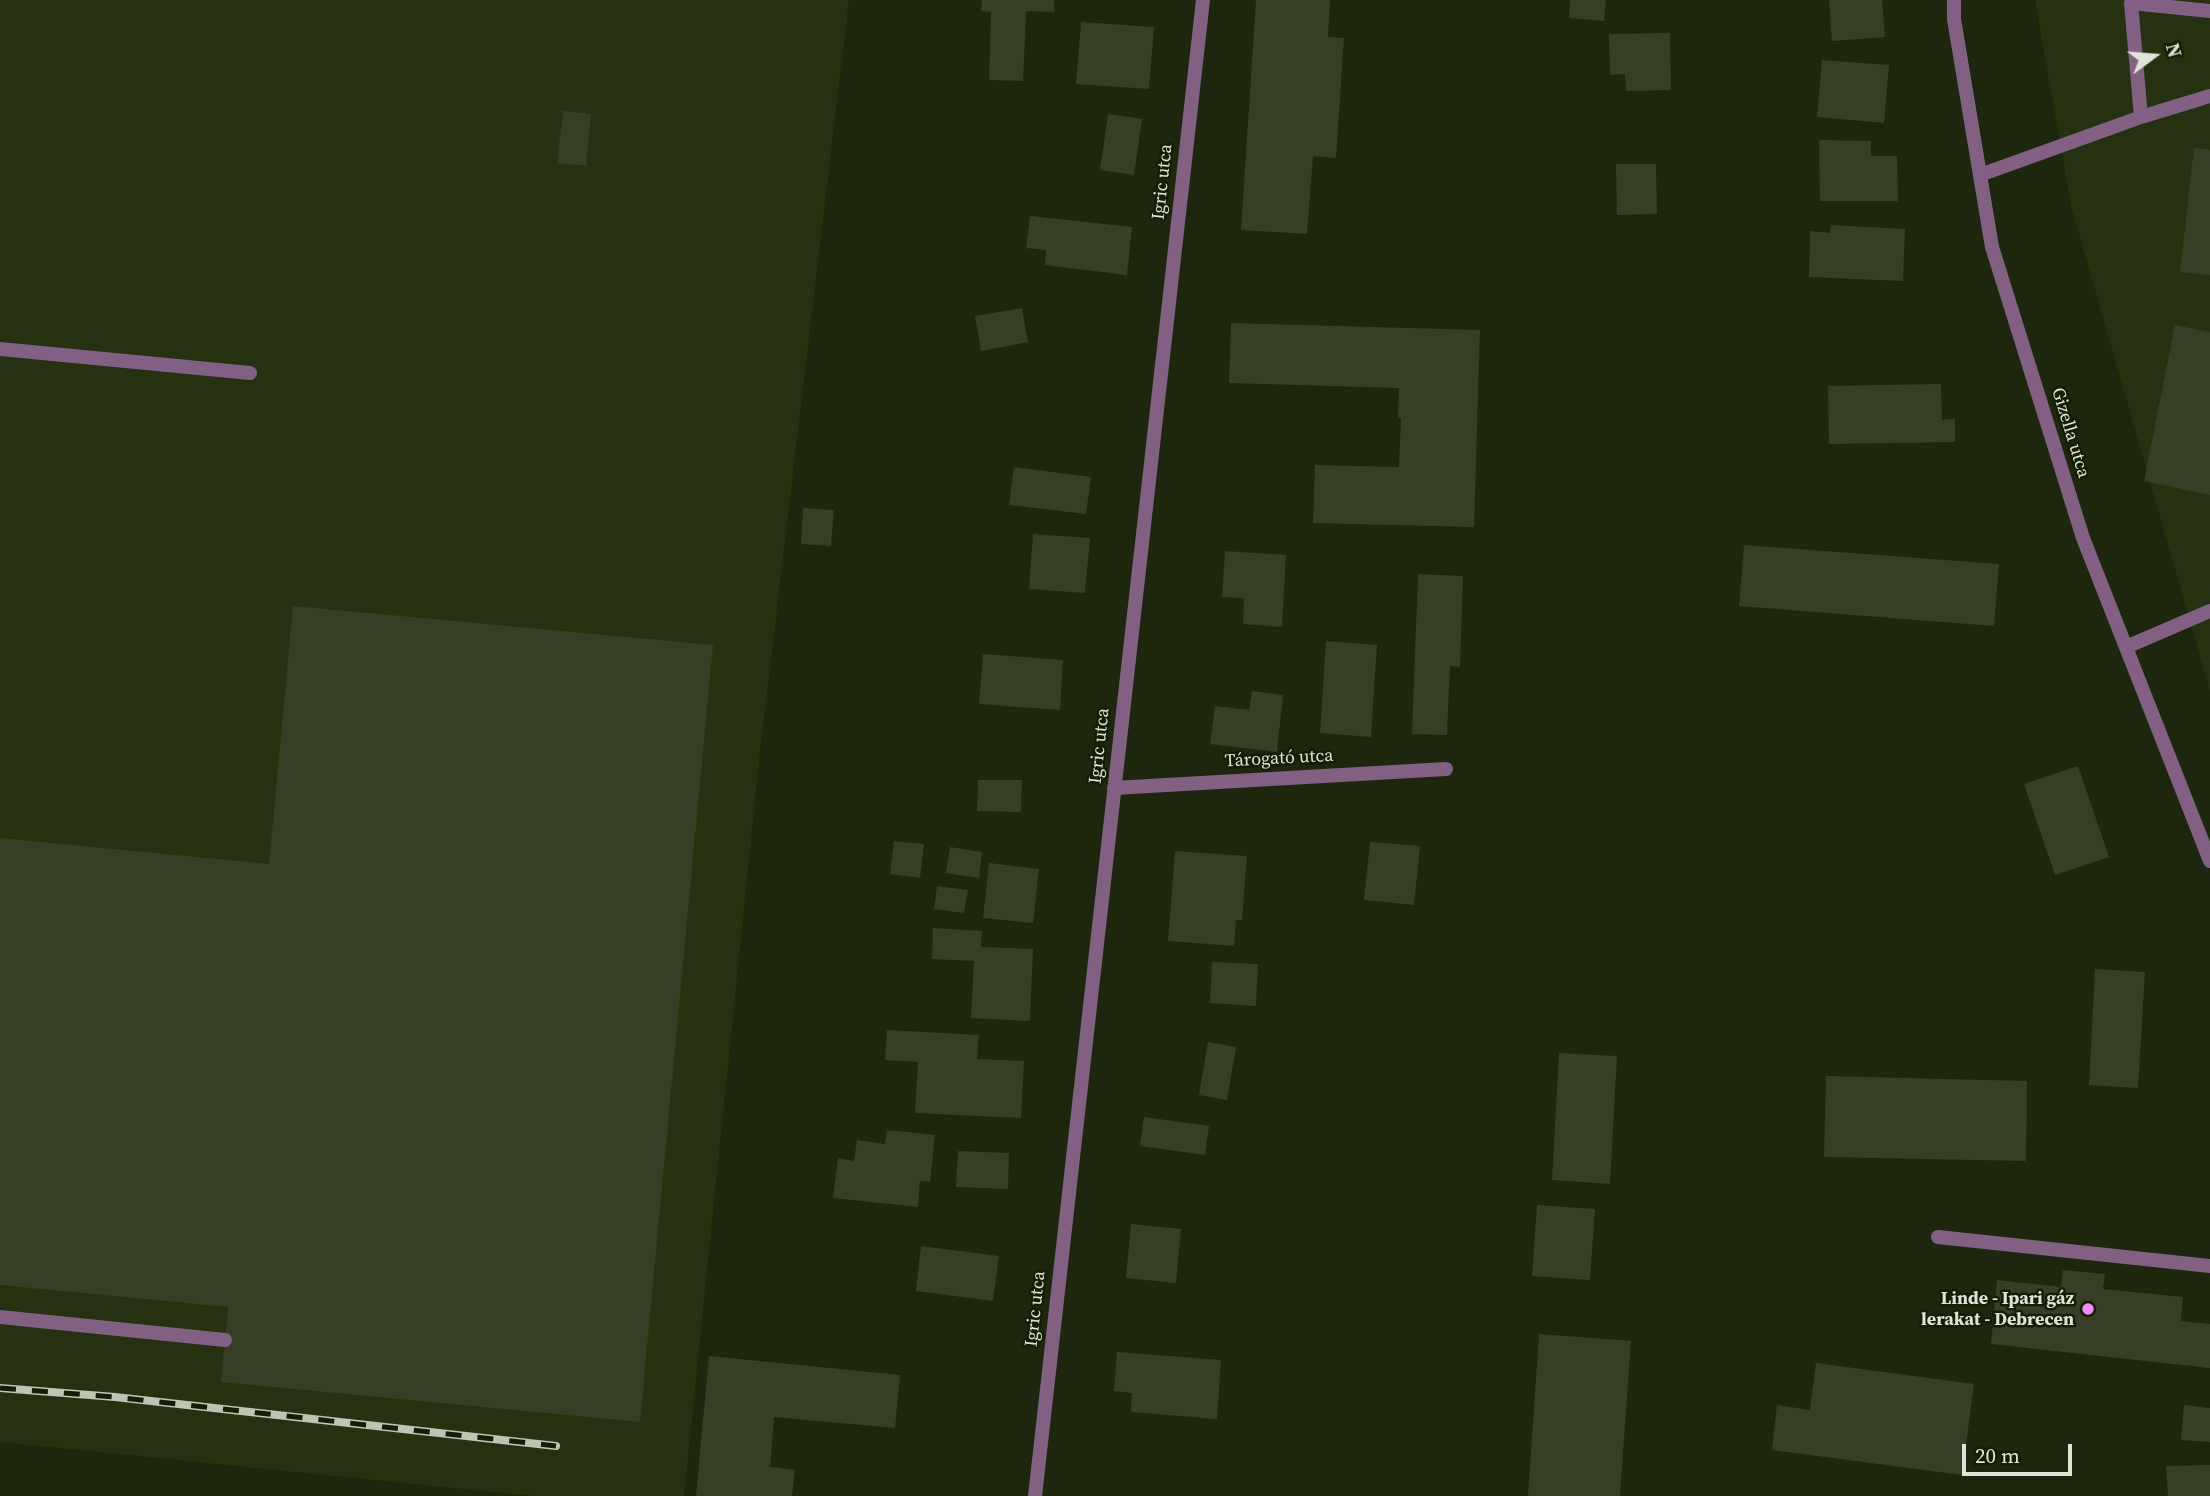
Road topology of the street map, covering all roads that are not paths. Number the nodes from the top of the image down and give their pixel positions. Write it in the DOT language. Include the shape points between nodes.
graph roads {
  1 [pos="1203,0"];
  2 [pos="1954,0"];
  3 [pos="2210,11"];
  4 [pos="2210,96"];
  5 [pos="2141,117"];
  6 [pos="1980,176"];
  7 [pos="0,349"];
  8 [pos="250,373"];
  9 [pos="2210,611"];
  10 [pos="2126,647"];
  11 [pos="1446,769"];
  12 [pos="1114,788"];
  13 [pos="2210,861"];
  14 [pos="1938,1237"];
  15 [pos="2210,1266"];
  16 [pos="0,1317"];
  17 [pos="225,1340"];
  18 [pos="1035,1496"];
  1 -- 12 [label="street, Igric utca"];
  2 -- 6 [label="street, Gizella utca"];
  3 -- 5 [label="street" via="2131,3"];
  4 -- 5 [label="street"];
  5 -- 6 [label="street"];
  6 -- 10 [label="street, Gizella utca" via="1992,247 2083,538"];
  7 -- 8 [label="street"];
  9 -- 10 [label="street"];
  10 -- 13 [label="street, Gizella utca"];
  11 -- 12 [label="street, Tárogató utca"];
  12 -- 18 [label="street, Igric utca"];
  14 -- 15 [label="street"];
  16 -- 17 [label="street"];
}
